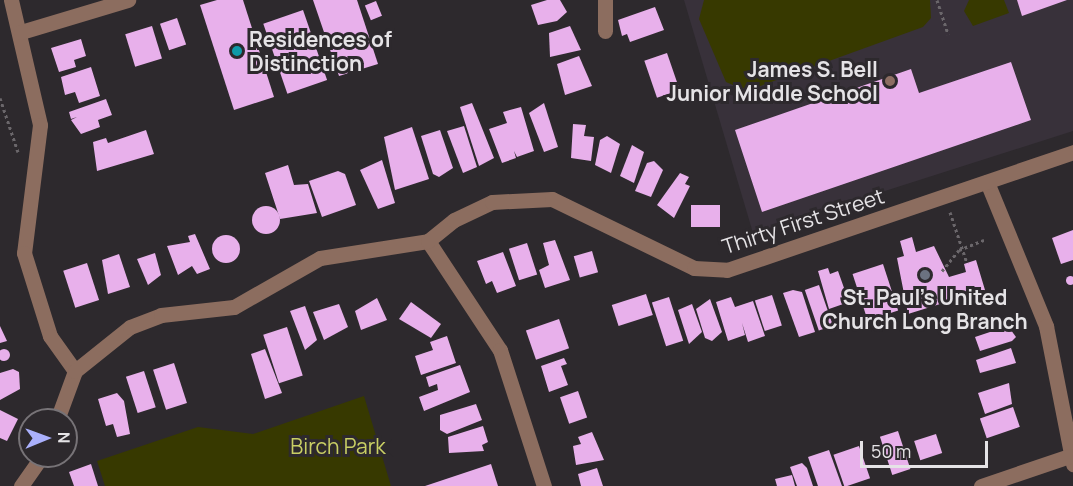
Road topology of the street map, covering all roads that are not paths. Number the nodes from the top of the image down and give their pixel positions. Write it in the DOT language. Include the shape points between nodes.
graph roads {
  1 [pos="11,0"];
  2 [pos="128,0"];
  3 [pos="605,0"];
  4 [pos="605,31"];
  5 [pos="21,32"];
  6 [pos="1073,152"];
  7 [pos="987,182"];
  8 [pos="428,241"];
  9 [pos="75,371"];
  10 [pos="61,408"];
  11 [pos="1071,460"];
  12 [pos="34,468"];
  13 [pos="21,486"];
  14 [pos="544,486"];
  15 [pos="981,486"];
  1 -- 5 [label="street"];
  2 -- 5 [label="street"];
  3 -- 4 [label="street"];
  5 -- 9 [label="street" via="40,125 24,253 50,336"];
  6 -- 7 [label="street, Thirty First Street"];
  7 -- 8 [label="street, Thirty First Street" via="727,270 694,268 572,205 532,197 473,210"];
  7 -- 11 [label="street" via="1046,326"];
  8 -- 9 [label="street, Thirty First Street" via="320,258 234,307 146,320 115,337"];
  8 -- 14 [label="street" via="500,350"];
  9 -- 10 [label="street, Thirty First Street"];
  11 -- 15 [label="street"];
  12 -- 13 [label="street"];
}
